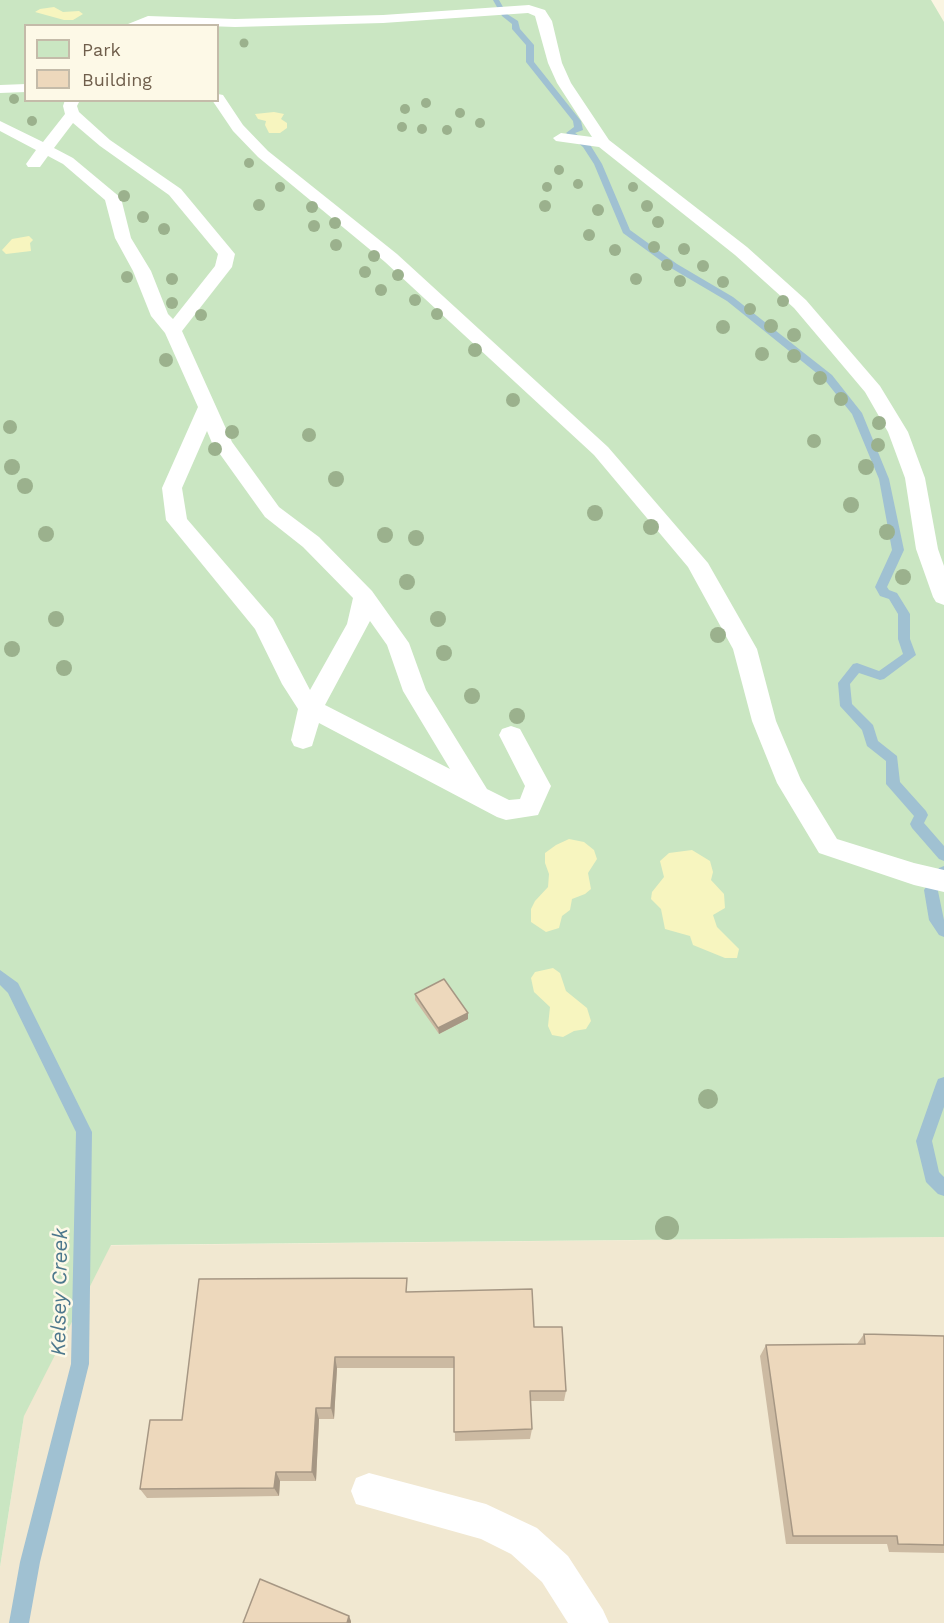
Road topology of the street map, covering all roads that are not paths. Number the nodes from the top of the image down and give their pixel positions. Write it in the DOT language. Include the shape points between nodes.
graph roads {
  1 [pos="235,23"];
  2 [pos="135,24"];
  3 [pos="219,26"];
  4 [pos="24,88"];
  5 [pos="0,89"];
  6 [pos="219,100"];
  7 [pos="73,107"];
  8 [pos="0,125"];
  9 [pos="561,138"];
  10 [pos="603,143"];
  11 [pos="44,150"];
  12 [pos="34,165"];
  13 [pos="173,331"];
  14 [pos="208,407"];
  15 [pos="364,596"];
  16 [pos="944,597"];
  17 [pos="309,708"];
  18 [pos="511,735"];
  19 [pos="303,740"];
  20 [pos="479,798"];
  21 [pos="944,881"];
  22 [pos="369,1491"];
  23 [pos="590,1623"];
  1 -- 2 [label="lane" via="148,20"];
  1 -- 3 [label="lane"];
  1 -- 10 [label="lane" via="383,19 530,9 540,13 545,21 564,83"];
  4 -- 5 [label="lane"];
  6 -- 21 [label="lane" via="238,128 263,154 392,258 601,451 697,563 745,649 764,721 790,783 828,846"];
  7 -- 11 [label="lane"];
  7 -- 13 [label="lane" via="105,143 175,192 227,254 223,267"];
  8 -- 11 [label="lane"];
  9 -- 10 [label="lane"];
  10 -- 16 [label="lane" via="741,251 800,304 873,390 898,432 915,478 927,549"];
  11 -- 12 [label="lane"];
  11 -- 13 [label="lane" via="69,161 113,198 123,238 142,271 160,316"];
  13 -- 14 [label="lane"];
  14 -- 15 [label="lane" via="222,443 272,512 311,542"];
  14 -- 17 [label="lane" via="172,488 177,520 265,625"];
  15 -- 17 [label="lane" via="358,624 322,692"];
  15 -- 20 [label="lane" via="398,643 415,691"];
  17 -- 19 [label="lane"];
  17 -- 20 [label="lane"];
  18 -- 20 [label="lane" via="538,786 529,808 506,810"];
  22 -- 23 [label="lane" via="486,1522 524,1541 555,1569"];
}
